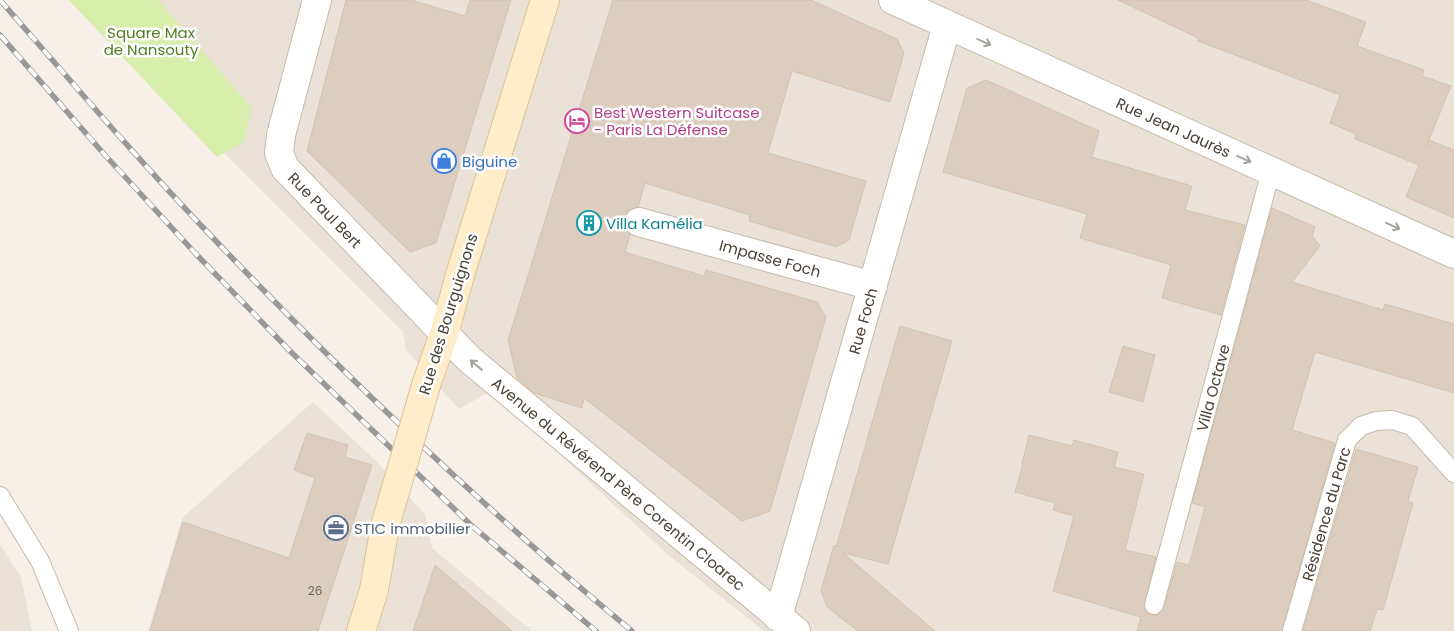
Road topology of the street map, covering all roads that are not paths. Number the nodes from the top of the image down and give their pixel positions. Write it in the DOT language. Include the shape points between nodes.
graph roads {
  1 [pos="317,0"];
  2 [pos="545,0"];
  3 [pos="892,0"];
  4 [pos="947,26"];
  5 [pos="1271,171"];
  6 [pos="639,222"];
  7 [pos="1454,254"];
  8 [pos="873,286"];
  9 [pos="444,334"];
  10 [pos="1454,473"];
  11 [pos="0,496"];
  12 [pos="1154,605"];
  13 [pos="787,624"];
  14 [pos="68,631"];
  15 [pos="361,631"];
  16 [pos="1292,631"];
  1 -- 9 [label="street, Rue Paul Bert" via="279,153 285,168"];
  2 -- 9 [label="main road, Rue des Bourguignons"];
  3 -- 4 [label="street, Rue Jean Jaurès"];
  4 -- 5 [label="street, Rue Jean Jaurès, one-way"];
  4 -- 8 [label="street, Rue Foch"];
  5 -- 7 [label="street, Rue Jean Jaurès, one-way"];
  5 -- 12 [label="lane, Villa Octave"];
  6 -- 8 [label="street, Impasse Foch"];
  8 -- 13 [label="street, Rue Foch"];
  13 -- 9 [label="street, Avenue du Révérend Père Corentin Cloarec, one-way" via="469,359"];
  9 -- 15 [label="main road, Rue des Bourguignons, bridge" via="385,526 374,590"];
  10 -- 16 [label="lane, Résidence du Parc" via="1412,426 1392,420 1361,426 1347,440"];
  11 -- 14 [label="lane" via="40,561"];
}
